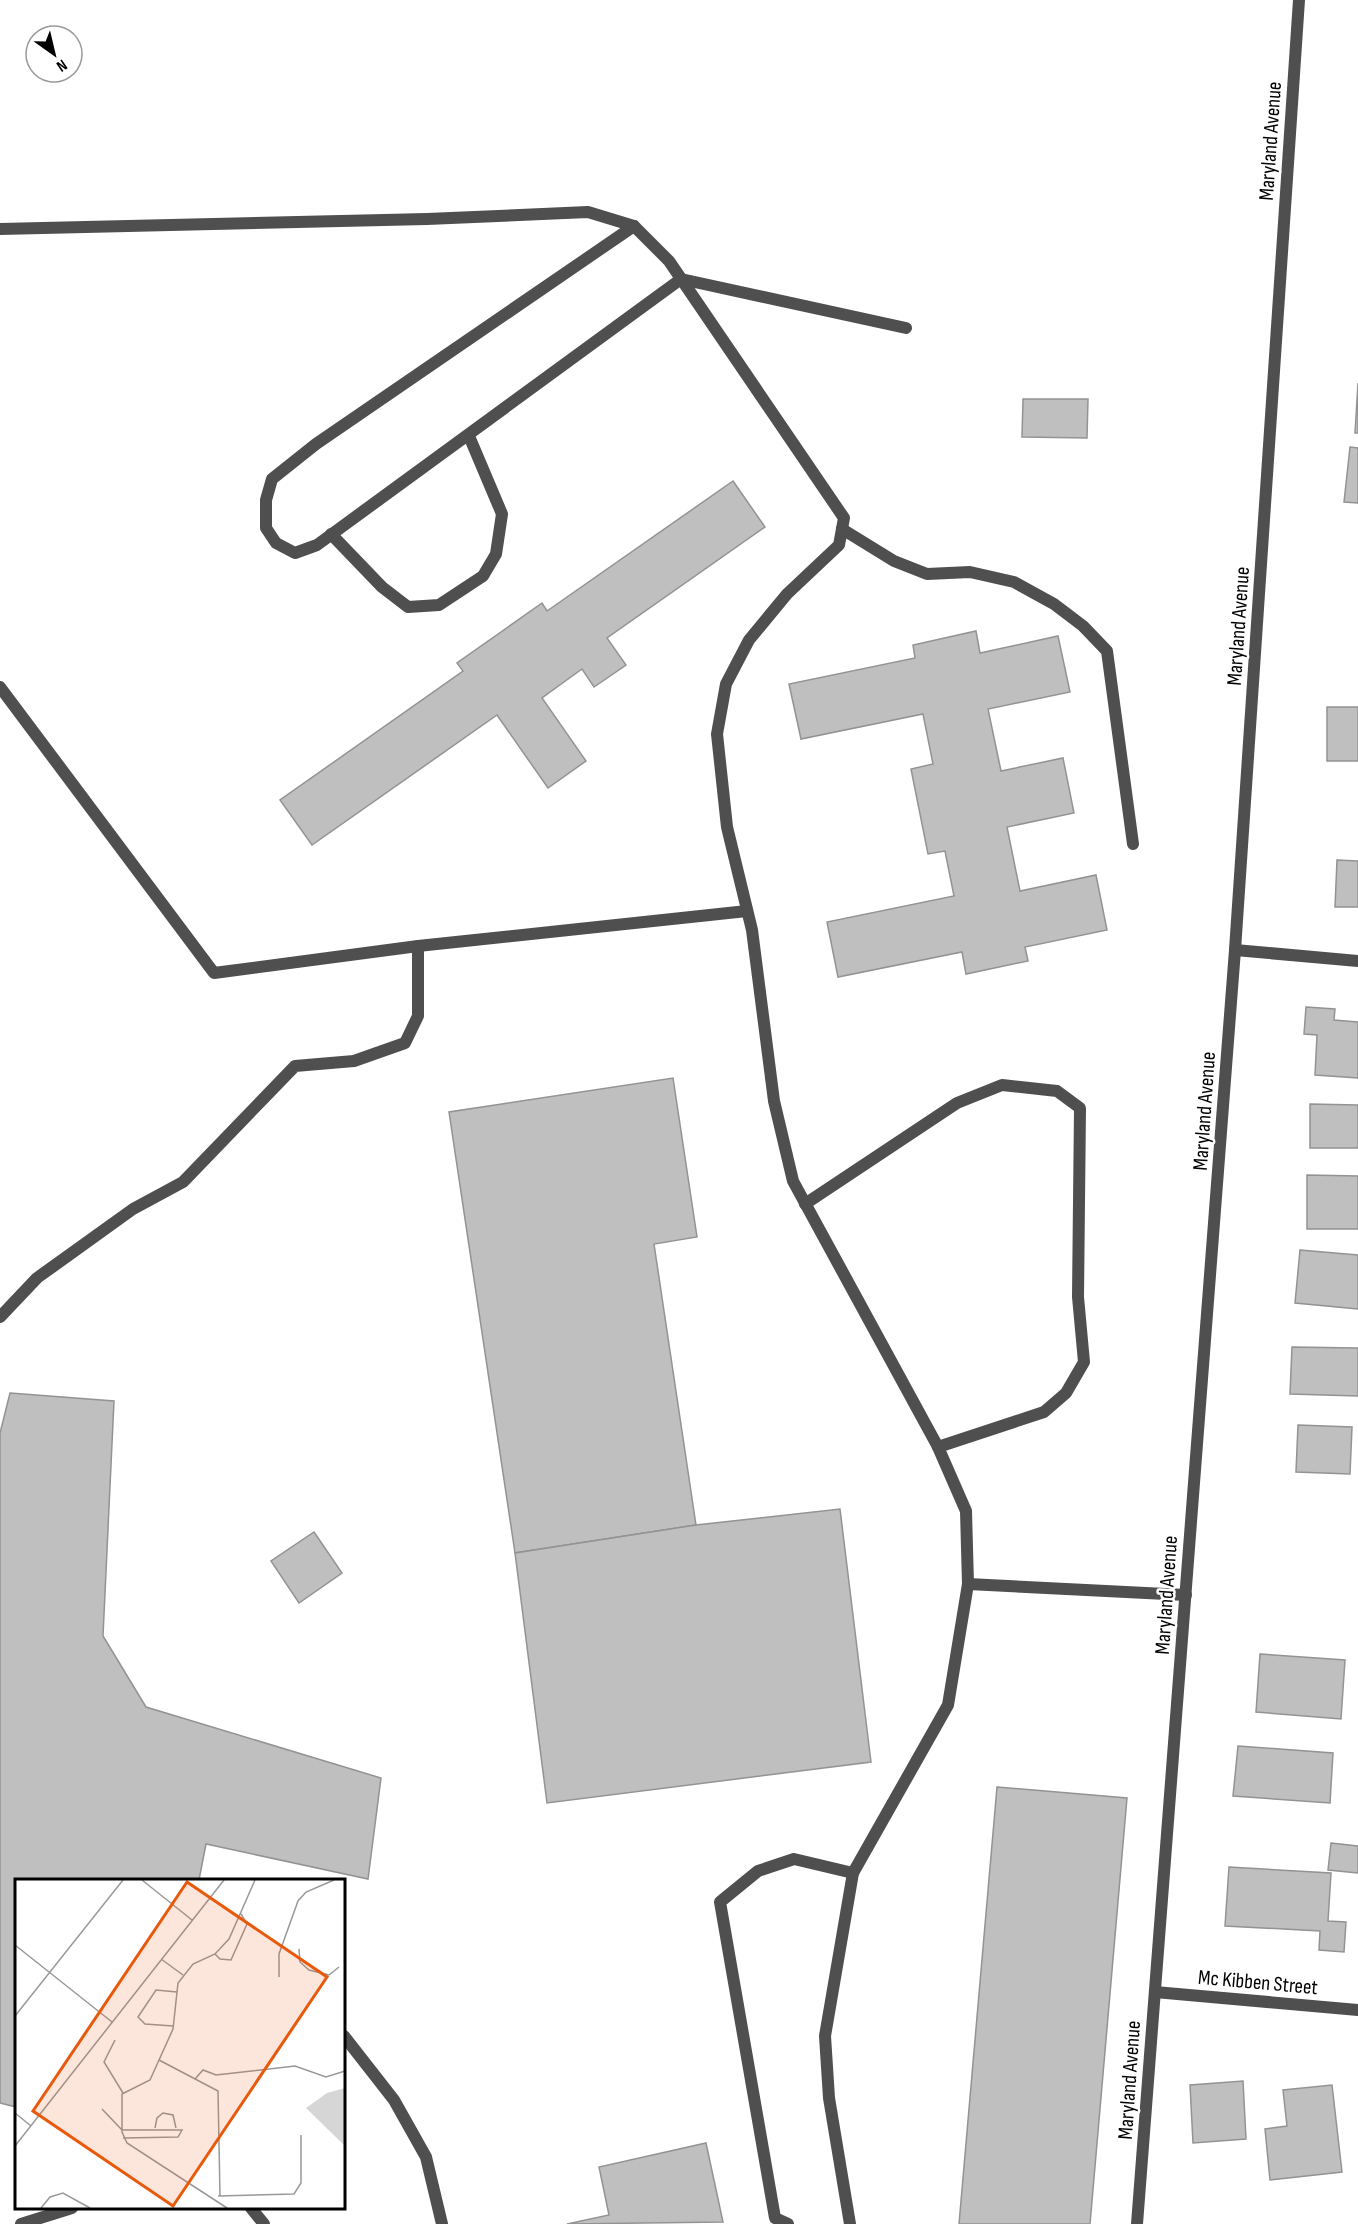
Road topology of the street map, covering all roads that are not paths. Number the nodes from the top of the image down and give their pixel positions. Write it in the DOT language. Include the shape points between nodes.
graph roads {
  1 [pos="1299,0"];
  2 [pos="634,226"];
  3 [pos="0,229"];
  4 [pos="681,279"];
  5 [pos="906,328"];
  6 [pos="469,436"];
  7 [pos="842,529"];
  8 [pos="331,534"];
  9 [pos="0,687"];
  10 [pos="1133,844"];
  11 [pos="747,911"];
  12 [pos="418,946"];
  13 [pos="1235,950"];
  14 [pos="1358,961"];
  15 [pos="805,1204"];
  16 [pos="0,1317"];
  17 [pos="938,1447"];
  18 [pos="968,1584"];
  19 [pos="1186,1595"];
  20 [pos="853,1873"];
  21 [pos="1155,1992"];
  22 [pos="1358,2010"];
  23 [pos="345,2037"];
  24 [pos="69,2209"];
  25 [pos="252,2209"];
  26 [pos="21,2224"];
  27 [pos="264,2224"];
  28 [pos="442,2224"];
  29 [pos="788,2224"];
  30 [pos="850,2224"];
  31 [pos="1137,2224"];
  1 -- 13 [label="street, Maryland Avenue"];
  2 -- 3 [label="street" via="588,212"];
  2 -- 4 [label="street"];
  2 -- 8 [label="street" via="316,444 273,479 266,500 266,528 276,543 295,553"];
  4 -- 5 [label="street"];
  4 -- 6 [label="street"];
  4 -- 7 [label="street" via="844,518"];
  6 -- 8 [label="street"];
  6 -- 8 [label="street" via="502,514 496,554 483,576 439,605 408,607 382,587"];
  7 -- 10 [label="street" via="894,561 927,574 970,572 1014,582 1069,615 1107,651"];
  7 -- 11 [label="street" via="839,545 787,594 749,640 726,684 717,734 727,827"];
  9 -- 12 [label="street" via="214,973"];
  11 -- 12 [label="street"];
  11 -- 15 [label="street" via="774,1101 793,1181"];
  12 -- 16 [label="street" via="417,1016 405,1043 354,1061 295,1066 183,1182 133,1209 37,1278"];
  13 -- 14 [label="street"];
  13 -- 19 [label="street, Maryland Avenue"];
  15 -- 17 [label="street"];
  15 -- 17 [label="street" via="957,1103 1002,1085 1057,1091 1080,1108 1078,1297 1084,1362 1066,1393 1044,1412"];
  17 -- 18 [label="street" via="966,1511"];
  18 -- 19 [label="street"];
  18 -- 20 [label="street" via="948,1705"];
  19 -- 21 [label="street, Maryland Avenue"];
  20 -- 29 [label="street" via="794,1859 758,1870 720,1902 775,2218"];
  20 -- 30 [label="street" via="825,2036 829,2098"];
  21 -- 22 [label="street, Mc Kibben Street"];
  21 -- 31 [label="street, Maryland Avenue"];
  23 -- 28 [label="street" via="394,2100 426,2157"];
  24 -- 26 [label="street"];
  25 -- 27 [label="street"];
}
